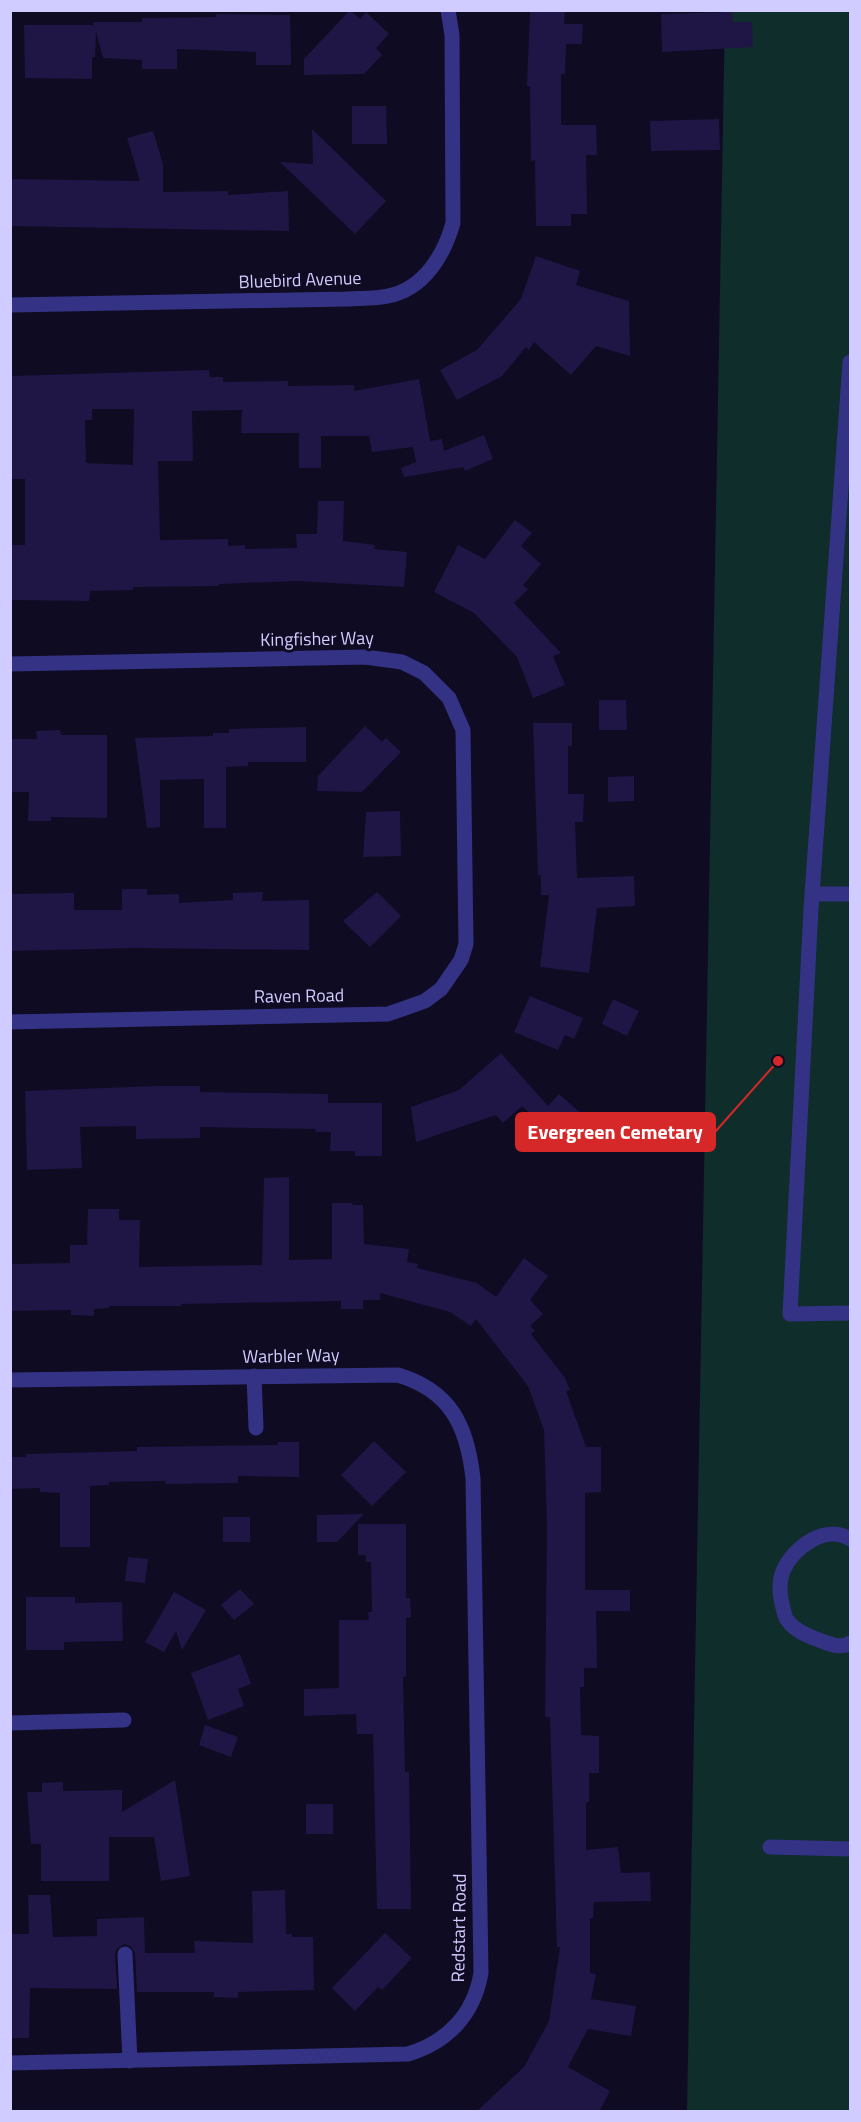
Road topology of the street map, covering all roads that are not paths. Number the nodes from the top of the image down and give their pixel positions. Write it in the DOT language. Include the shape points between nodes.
graph roads {
  1 [pos="448,10"];
  2 [pos="10,305"];
  3 [pos="850,362"];
  4 [pos="845,502"];
  5 [pos="10,664"];
  6 [pos="466,856"];
  7 [pos="812,894"];
  8 [pos="850,894"];
  9 [pos="10,1022"];
  10 [pos="850,1313"];
  11 [pos="254,1376"];
  12 [pos="10,1380"];
  13 [pos="256,1428"];
  14 [pos="474,1514"];
  15 [pos="850,1539"];
  16 [pos="850,1643"];
  17 [pos="124,1720"];
  18 [pos="10,1723"];
  19 [pos="770,1846"];
  20 [pos="850,1849"];
  21 [pos="125,1954"];
  22 [pos="130,2061"];
  23 [pos="10,2063"];
  1 -- 2 [label="street, Bluebird Avenue" via="452,35 453,223 448,242 426,274 397,293 346,299"];
  3 -- 4 [label="street"];
  4 -- 7 [label="street"];
  5 -- 6 [label="street, Kingfisher Way" via="366,657 402,662 438,685 449,698 463,730"];
  6 -- 9 [label="street, Raven Road" via="468,928 461,960 441,989 407,1010 388,1014"];
  7 -- 8 [label="street"];
  7 -- 10 [label="street" via="790,1314"];
  11 -- 12 [label="street, Warbler Way"];
  11 -- 13 [label="street"];
  11 -- 14 [label="street, Warbler Way" via="398,1375 430,1389 452,1410 469,1447"];
  14 -- 22 [label="street, Redstart Road" via="481,1972 470,2009 449,2034 426,2049 408,2054"];
  15 -- 16 [label="street" via="843,1534 817,1536 796,1553 783,1571 780,1592 786,1620 803,1634 829,1644"];
  17 -- 18 [label="street"];
  19 -- 20 [label="street"];
  21 -- 22 [label="street"];
  22 -- 23 [label="street, Redstart Road"];
}
